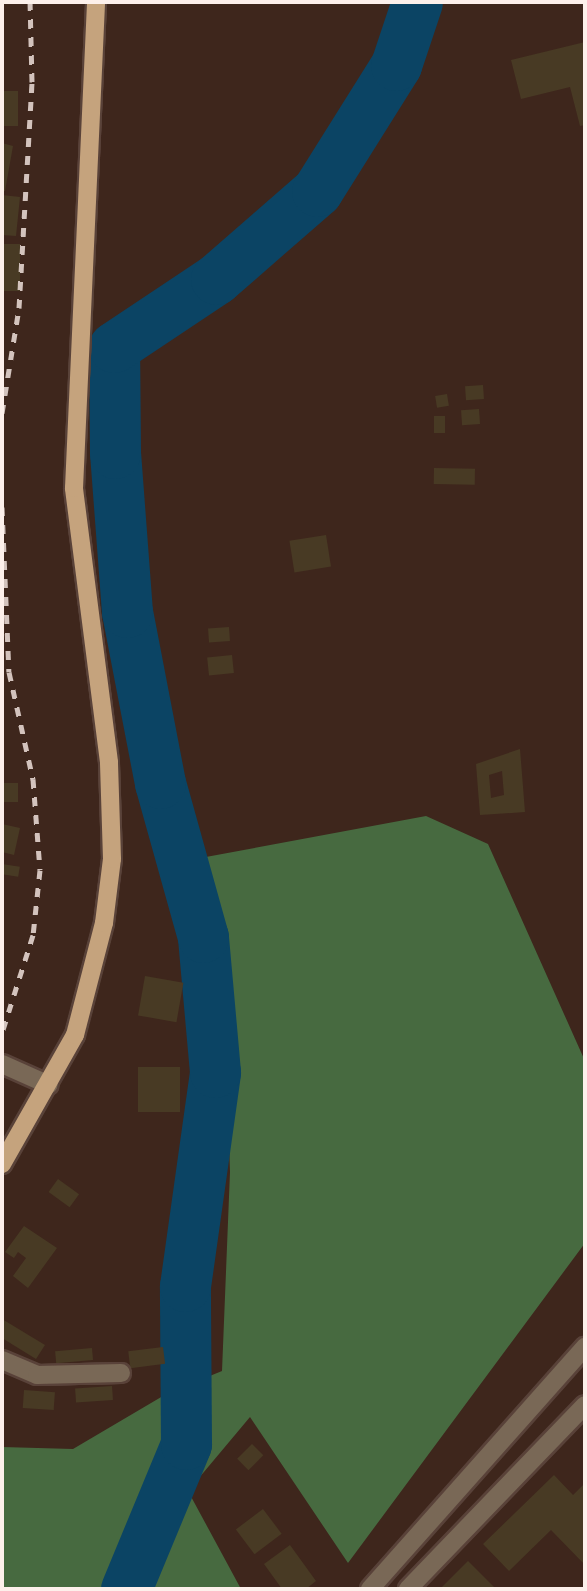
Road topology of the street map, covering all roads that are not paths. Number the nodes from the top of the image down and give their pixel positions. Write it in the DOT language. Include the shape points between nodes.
graph roads {
  1 [pos="96,2"];
  2 [pos="2,1064"];
  3 [pos="49,1085"];
  4 [pos="2,1164"];
  5 [pos="585,1347"];
  6 [pos="2,1360"];
  7 [pos="121,1373"];
  8 [pos="585,1405"];
  9 [pos="370,1589"];
  10 [pos="408,1589"];
  1 -- 3 [label="main road" via="74,488 110,762 111,859 104,923 75,1035"];
  2 -- 3 [label="street"];
  3 -- 4 [label="main road"];
  5 -- 9 [label="street"];
  6 -- 7 [label="street" via="37,1375"];
  8 -- 10 [label="street"];
}
